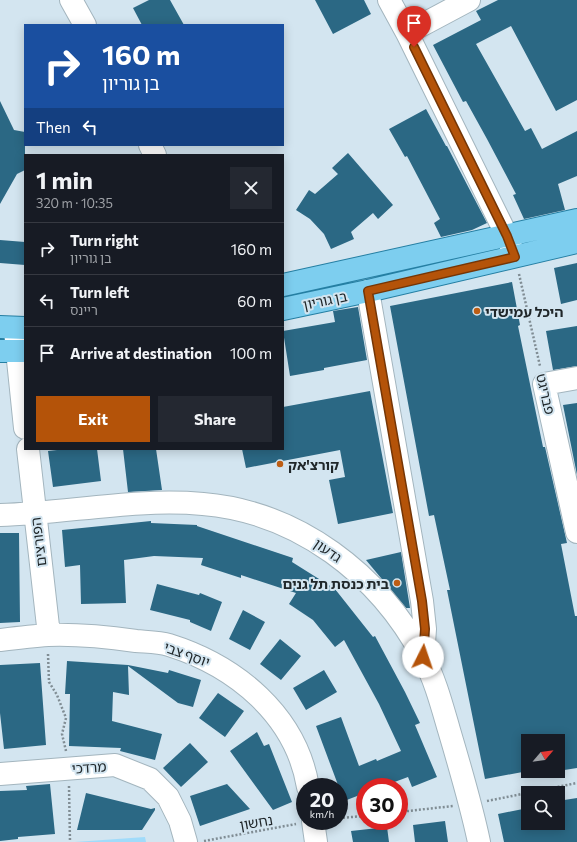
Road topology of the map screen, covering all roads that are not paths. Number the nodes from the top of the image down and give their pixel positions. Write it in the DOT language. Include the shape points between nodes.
graph roads {
  1 [pos="71,0"];
  2 [pos="389,0"];
  3 [pos="469,0"];
  4 [pos="84,24"];
  5 [pos="407,33"];
  6 [pos="577,220"];
  7 [pos="507,236"];
  8 [pos="577,242"];
  9 [pos="515,257"];
  10 [pos="284,285"];
  11 [pos="368,291"];
  12 [pos="284,309"];
  13 [pos="13,328"];
  14 [pos="14,351"];
  15 [pos="577,378"];
  16 [pos="24,421"];
  17 [pos="28,450"];
  18 [pos="35,514"];
  19 [pos="0,515"];
  20 [pos="576,522"];
  21 [pos="49,635"];
  22 [pos="0,640"];
  23 [pos="423,657"];
  24 [pos="0,774"];
  25 [pos="306,778"];
  26 [pos="314,830"];
  27 [pos="186,842"];
  28 [pos="316,842"];
  29 [pos="479,842"];
  1 -- 4 [label="street"];
  2 -- 5 [label="street"];
  3 -- 5 [label="street"];
  5 -- 7 [label="street"];
  6 -- 7 [label="main road, בן גוריון"];
  7 -- 9 [label="street"];
  7 -- 10 [label="main road, בן גוריון"];
  8 -- 9 [label="main road, בן גוריון"];
  9 -- 11 [label="main road, בן גוריון"];
  11 -- 12 [label="main road, בן גוריון"];
  11 -- 23 [label="street" via="422,601 425,629"];
  13 -- 14 [label="street"];
  14 -- 16 [label="street"];
  15 -- 20 [label="street, פבריגט" via="544,384"];
  17 -- 18 [label="street, הפורצים"];
  18 -- 19 [label="street, גדעון"];
  18 -- 21 [label="street, הפורצים"];
  18 -- 23 [label="street, גדעון" via="158,502 205,504 255,514 299,531 332,551 355,570 388,605"];
  21 -- 22 [label="street, יוסף צבי"];
  21 -- 25 [label="street, יוסף צבי" via="116,638 168,644 212,662 251,688 278,717 294,743"];
  23 -- 29 [label="street, גדעון" via="443,709 471,804"];
  24 -- 27 [label="street, מרדכי" via="115,765 150,779 168,797 180,821"];
  26 -- 28 [label="street"];
}
